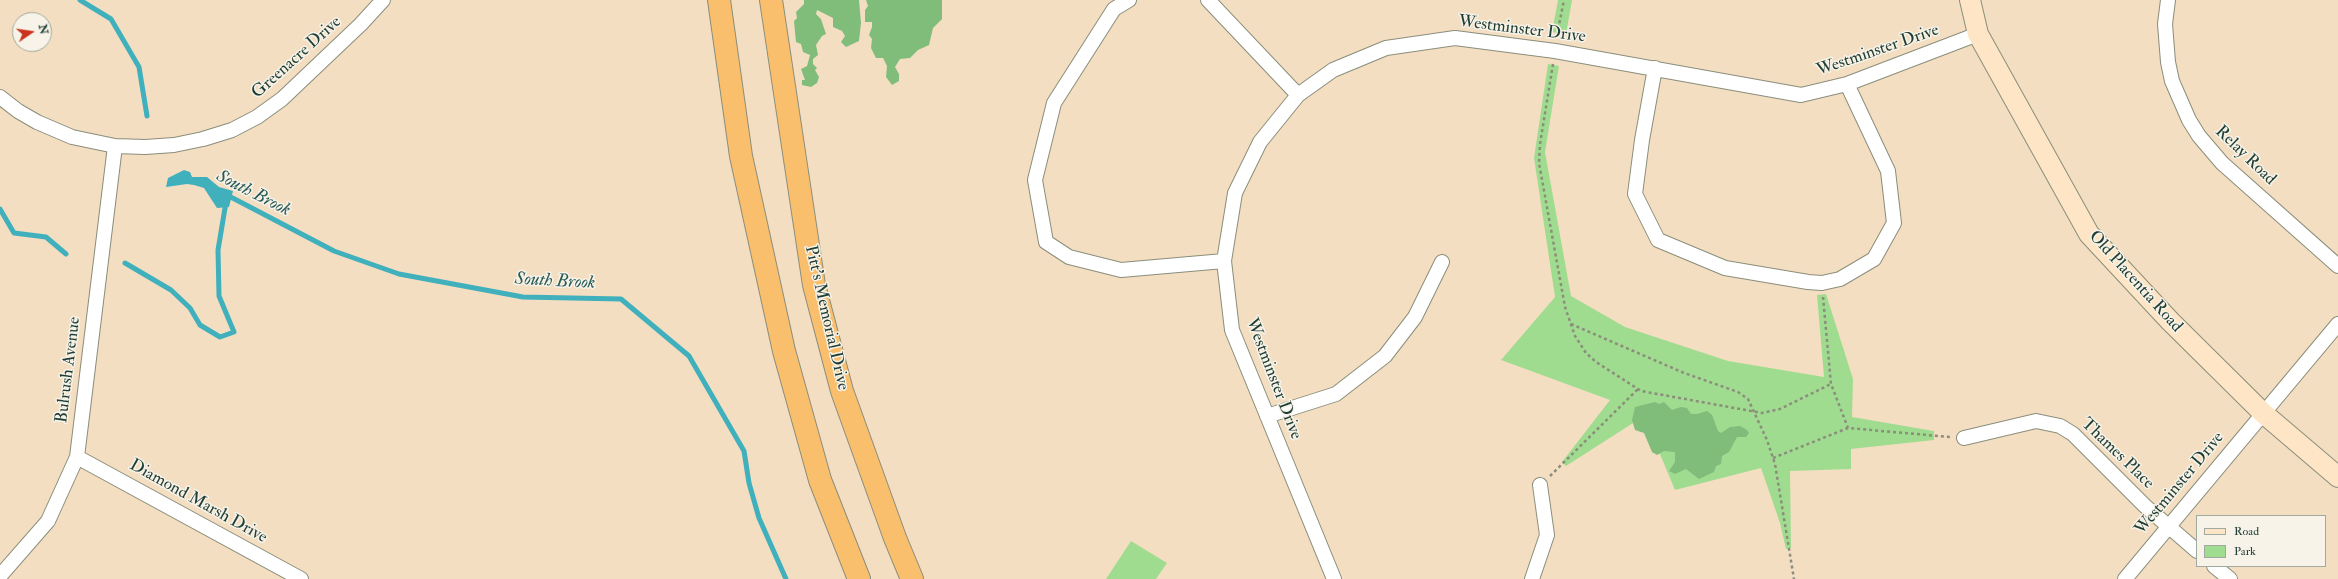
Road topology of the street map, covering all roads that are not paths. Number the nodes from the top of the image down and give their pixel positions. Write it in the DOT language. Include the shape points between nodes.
graph roads {
  1 [pos="383,0"];
  2 [pos="719,0"];
  3 [pos="771,0"];
  4 [pos="1129,0"];
  5 [pos="1208,0"];
  6 [pos="1970,0"];
  7 [pos="2168,0"];
  8 [pos="1978,34"];
  9 [pos="1655,68"];
  10 [pos="1847,84"];
  11 [pos="1298,95"];
  12 [pos="0,97"];
  13 [pos="115,146"];
  14 [pos="1224,260"];
  15 [pos="1442,262"];
  16 [pos="2338,266"];
  17 [pos="2338,324"];
  18 [pos="2263,413"];
  19 [pos="1267,416"];
  20 [pos="1964,438"];
  21 [pos="77,457"];
  22 [pos="2338,477"];
  23 [pos="1540,485"];
  24 [pos="2168,526"];
  25 [pos="2196,550"];
  26 [pos="2215,567"];
  27 [pos="0,576"];
  28 [pos="301,579"];
  29 [pos="859,579"];
  30 [pos="912,579"];
  31 [pos="1334,579"];
  32 [pos="1532,579"];
  33 [pos="2125,579"];
  34 [pos="2230,579"];
  1 -- 13 [label="street, Greenacre Drive" via="282,99 232,130 174,145"];
  2 -- 29 [label="highway" via="741,156 784,351 820,480"];
  3 -- 30 [label="highway, Pitt's Memorial Drive" via="814,285 842,391"];
  4 -- 14 [label="street" via="1114,10 1054,103 1035,180 1046,242 1069,257 1121,270"];
  5 -- 11 [label="street"];
  6 -- 8 [label="main road, Old Placentia Road"];
  7 -- 16 [label="street, Relay Road" via="2165,24 2172,81 2199,136 2222,163"];
  8 -- 10 [label="street, Westminster Drive"];
  8 -- 18 [label="main road, Old Placentia Road" via="2089,234 2170,321"];
  9 -- 10 [label="street, Westminster Drive" via="1802,95"];
  9 -- 10 [label="street" via="1635,194 1658,240 1725,268 1808,282 1822,283 1840,279 1874,259 1894,223 1888,171"];
  9 -- 11 [label="street, Westminster Drive" via="1455,38 1386,48 1332,70"];
  11 -- 14 [label="street, Westminster Drive" via="1260,142 1235,193"];
  12 -- 13 [label="street, Greenacre Drive" via="37,122 72,137"];
  13 -- 21 [label="street, Bulrush Avenue"];
  14 -- 19 [label="street, Westminster Drive" via="1232,330"];
  15 -- 19 [label="street" via="1415,317 1385,356 1336,394"];
  17 -- 18 [label="street, Westminster Drive"];
  18 -- 22 [label="main road, Old Placentia Road"];
  18 -- 24 [label="street, Westminster Drive"];
  19 -- 31 [label="street, Westminster Drive"];
  20 -- 24 [label="street, Thames Place" via="2036,422 2060,426 2073,434"];
  21 -- 27 [label="street, Bulrush Avenue" via="48,521"];
  21 -- 28 [label="street, Diamond Marsh Drive"];
  23 -- 32 [label="street" via="1547,535"];
  24 -- 25 [label="street, Thames Place"];
  24 -- 33 [label="street, Westminster Drive"];
  26 -- 34 [label="street"];
}
